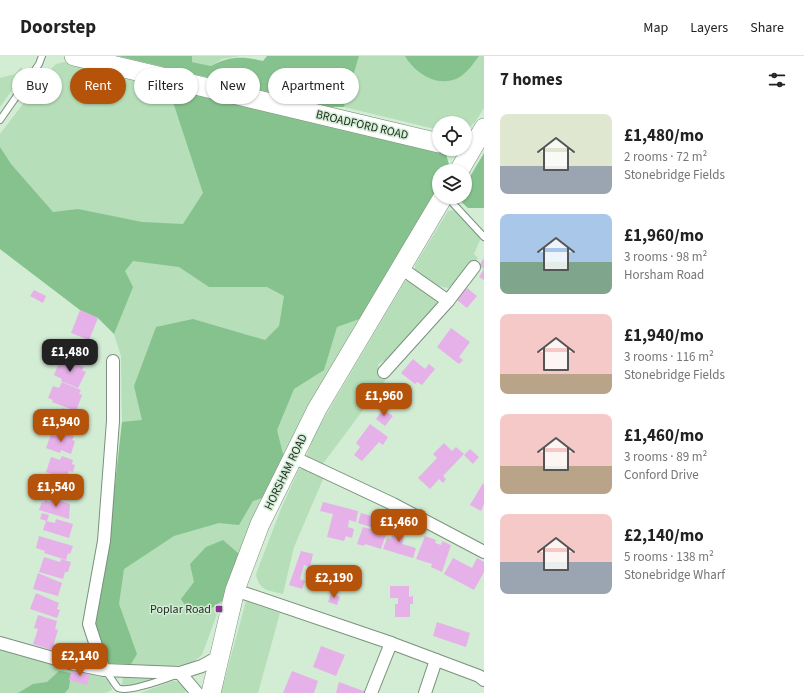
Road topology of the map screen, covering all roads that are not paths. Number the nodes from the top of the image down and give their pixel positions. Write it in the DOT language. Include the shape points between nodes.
graph roads {
  1 [pos="42,56"];
  2 [pos="74,56"];
  3 [pos="0,120"];
  4 [pos="484,128"];
  5 [pos="432,141"];
  6 [pos="472,144"];
  7 [pos="439,204"];
  8 [pos="453,204"];
  9 [pos="484,237"];
  10 [pos="474,267"];
  11 [pos="401,268"];
  12 [pos="448,301"];
  13 [pos="114,361"];
  14 [pos="384,372"];
  15 [pos="293,457"];
  16 [pos="484,552"];
  17 [pos="235,590"];
  18 [pos="0,643"];
  19 [pos="391,643"];
  20 [pos="218,657"];
  21 [pos="436,660"];
  22 [pos="104,670"];
  23 [pos="180,673"];
  24 [pos="484,680"];
  25 [pos="197,693"];
  26 [pos="211,693"];
  27 [pos="371,693"];
  28 [pos="425,693"];
  1 -- 3 [label="lane"];
  2 -- 5 [label="main road, BROADFORD ROAD"];
  4 -- 6 [label="main road"];
  7 -- 11 [label="main road, HORSHAM ROAD"];
  8 -- 9 [label="lane"];
  10 -- 12 [label="street"];
  11 -- 12 [label="street"];
  11 -- 15 [label="main road, HORSHAM ROAD" via="317,408"];
  12 -- 14 [label="street"];
  13 -- 22 [label="street" via="113,421 104,540 89,624"];
  15 -- 16 [label="street" via="393,504"];
  15 -- 17 [label="main road, HORSHAM ROAD" via="260,524"];
  17 -- 19 [label="street"];
  17 -- 20 [label="main road, HORSHAM ROAD"];
  18 -- 22 [label="street"];
  19 -- 21 [label="street"];
  19 -- 27 [label="street"];
  20 -- 23 [label="street" via="202,666"];
  20 -- 26 [label="main road, HORSHAM ROAD"];
  21 -- 24 [label="street"];
  21 -- 28 [label="street"];
  22 -- 23 [label="street"];
  22 -- 23 [label="lane" via="124,692 137,690"];
  23 -- 25 [label="street"];
}
